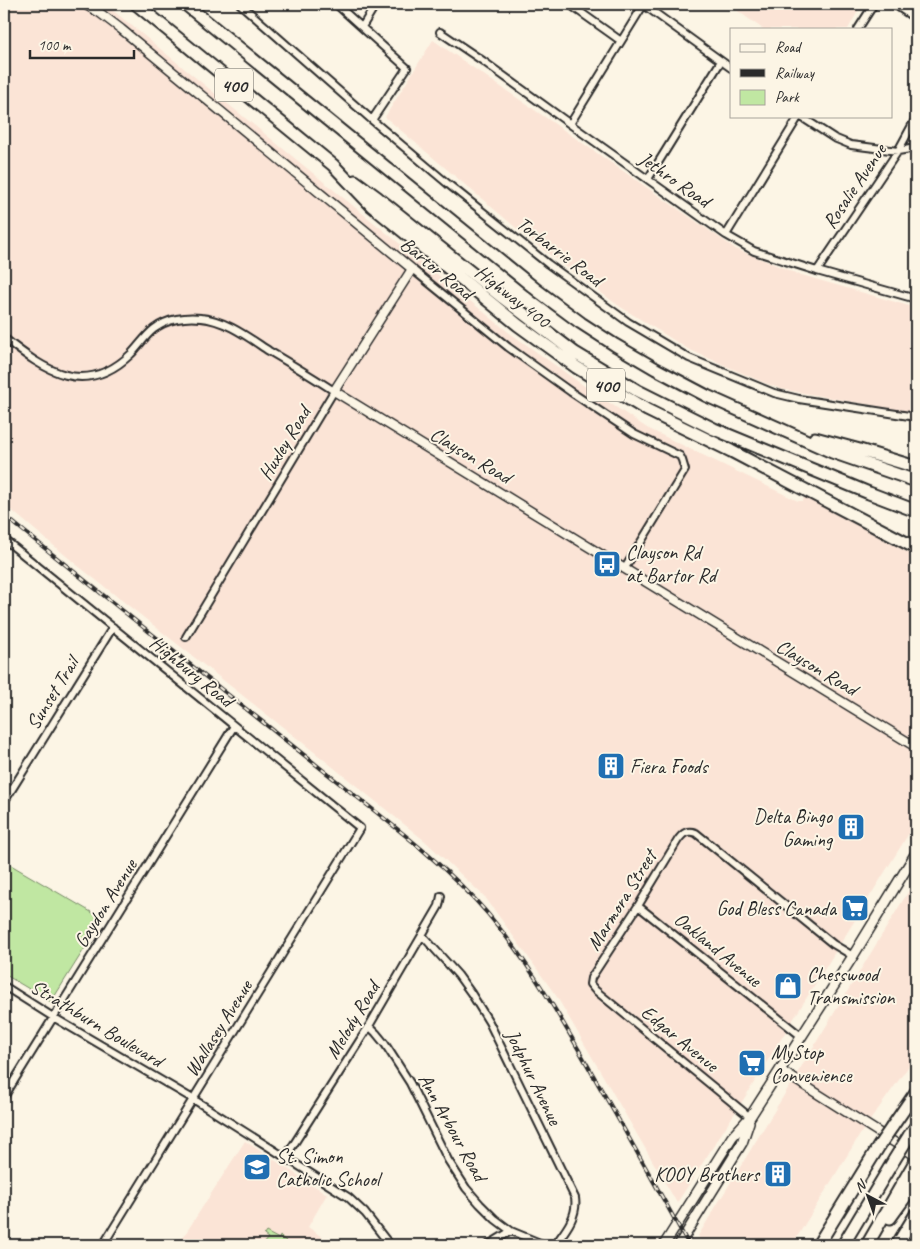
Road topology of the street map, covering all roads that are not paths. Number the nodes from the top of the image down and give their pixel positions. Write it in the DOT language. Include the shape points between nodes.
graph roads {
  1 [pos="84,4"];
  2 [pos="136,4"];
  3 [pos="185,4"];
  4 [pos="240,4"];
  5 [pos="336,4"];
  6 [pos="376,4"];
  7 [pos="569,4"];
  8 [pos="644,4"];
  9 [pos="874,4"];
  10 [pos="894,4"];
  11 [pos="916,19"];
  12 [pos="362,27"];
  13 [pos="859,28"];
  14 [pos="440,32"];
  15 [pos="621,41"];
  16 [pos="720,60"];
  17 [pos="730,67"];
  18 [pos="799,118"];
  19 [pos="803,118"];
  20 [pos="916,118"];
  21 [pos="372,120"];
  22 [pos="570,124"];
  23 [pos="916,148"];
  24 [pos="898,151"];
  25 [pos="333,165"];
  26 [pos="648,179"];
  27 [pos="726,235"];
  28 [pos="412,269"];
  29 [pos="817,271"];
  30 [pos="915,296"];
  31 [pos="4,338"];
  32 [pos="334,391"];
  33 [pos="916,417"];
  34 [pos="787,431"];
  35 [pos="916,467"];
  36 [pos="916,481"];
  37 [pos="916,512"];
  38 [pos="4,539"];
  39 [pos="916,548"];
  40 [pos="625,568"];
  41 [pos="113,627"];
  42 [pos="186,637"];
  43 [pos="234,726"];
  44 [pos="916,747"];
  45 [pos="4,802"];
  46 [pos="360,828"];
  47 [pos="916,853"];
  48 [pos="441,896"];
  49 [pos="638,906"];
  50 [pos="422,935"];
  51 [pos="853,956"];
  52 [pos="590,984"];
  53 [pos="4,986"];
  54 [pos="54,1017"];
  55 [pos="368,1026"];
  56 [pos="801,1036"];
  57 [pos="780,1070"];
  58 [pos="916,1092"];
  59 [pos="4,1098"];
  60 [pos="193,1099"];
  61 [pos="750,1117"];
  62 [pos="916,1126"];
  63 [pos="285,1158"];
  64 [pos="915,1161"];
  65 [pos="916,1182"];
  66 [pos="916,1214"];
  67 [pos="916,1228"];
  68 [pos="511,1231"];
  69 [pos="103,1245"];
  70 [pos="390,1245"];
  71 [pos="488,1245"];
  72 [pos="545,1245"];
  73 [pos="556,1245"];
  74 [pos="664,1245"];
  75 [pos="679,1245"];
  76 [pos="818,1245"];
  77 [pos="843,1245"];
  78 [pos="868,1245"];
  79 [pos="897,1245"];
  80 [pos="904,1245"];
  1 -- 28 [label="street, Bartor Road" via="122,30"];
  2 -- 25 [label="highway, Highway 400 / 400"];
  3 -- 34 [label="highway, Highway 400 / 400" via="538,292 581,323 615,346 707,396"];
  4 -- 21 [label="street, Torbarrie Road"];
  5 -- 12 [label="street"];
  6 -- 12 [label="street"];
  7 -- 15 [label="street"];
  8 -- 15 [label="street"];
  8 -- 16 [label="street"];
  9 -- 13 [label="street"];
  10 -- 11 [label="street"];
  12 -- 21 [label="street" via="408,68"];
  14 -- 22 [label="street, Jethro Road"];
  15 -- 22 [label="street"];
  16 -- 17 [label="street"];
  16 -- 26 [label="street"];
  18 -- 27 [label="street"];
  19 -- 24 [label="street" via="851,145"];
  20 -- 24 [label="street, Rosalie Avenue"];
  21 -- 33 [label="street, Torbarrie Road" via="548,264 628,322 689,358 774,393"];
  22 -- 26 [label="street, Jethro Road"];
  23 -- 24 [label="street"];
  24 -- 29 [label="street, Rosalie Avenue"];
  25 -- 37 [label="highway" via="575,353 714,429"];
  25 -- 39 [label="highway, Highway 400 / 400" via="372,206 518,325 576,367 647,410"];
  26 -- 27 [label="street, Jethro Road"];
  27 -- 29 [label="street, Jethro Road" via="754,251"];
  28 -- 32 [label="street, Huxley Road"];
  28 -- 40 [label="street, Bartor Road" via="508,347 571,392 634,434 680,456 685,470"];
  29 -- 30 [label="street, Jethro Road"];
  31 -- 32 [label="street, Clayson Road" via="56,373 87,376 102,374 118,364 162,324 179,318 201,318 239,332"];
  32 -- 40 [label="street, Clayson Road"];
  32 -- 42 [label="street, Huxley Road"];
  34 -- 35 [label="highway"];
  34 -- 36 [label="highway, Highway 400 / 400" via="832,452"];
  38 -- 41 [label="street, Highbury Road"];
  40 -- 44 [label="street, Clayson Road"];
  41 -- 43 [label="street, Highbury Road"];
  41 -- 45 [label="street, Sunset Trail"];
  43 -- 46 [label="street, Highbury Road"];
  43 -- 54 [label="street, Gaydon Avenue"];
  46 -- 60 [label="street, Wallasey Avenue"];
  47 -- 51 [label="main road"];
  48 -- 50 [label="street, Melody Road" via="439,906"];
  49 -- 51 [label="street, Marmora Street" via="682,835 696,833 833,944"];
  49 -- 52 [label="street, Marmora Street"];
  49 -- 56 [label="street, Oakland Avenue"];
  50 -- 55 [label="street, Melody Road"];
  50 -- 73 [label="street, Jodphur Avenue" via="458,975 489,1022 575,1198 573,1216"];
  51 -- 56 [label="main road"];
  52 -- 61 [label="street, Edgar Avenue"];
  53 -- 54 [label="street, Strathburn Boulevard"];
  54 -- 59 [label="street, Gaydon Avenue"];
  54 -- 60 [label="street, Strathburn Boulevard"];
  55 -- 63 [label="street, Melody Road"];
  55 -- 68 [label="street, Ann Arbour Road" via="410,1083 459,1178 480,1204"];
  56 -- 57 [label="main road"];
  57 -- 61 [label="main road"];
  57 -- 64 [label="street"];
  58 -- 76 [label="highway, bridge"];
  60 -- 63 [label="street, Strathburn Boulevard"];
  60 -- 69 [label="street, Wallasey Avenue"];
  61 -- 74 [label="main road" via="732,1137"];
  61 -- 75 [label="main road" via="742,1142"];
  62 -- 77 [label="highway, bridge"];
  63 -- 70 [label="street, Strathburn Boulevard" via="348,1197"];
  64 -- 78 [label="highway"];
  65 -- 78 [label="highway"];
  66 -- 79 [label="highway"];
  67 -- 80 [label="highway"];
  68 -- 71 [label="street"];
  68 -- 72 [label="street, Ann Arbour Road"];
}
